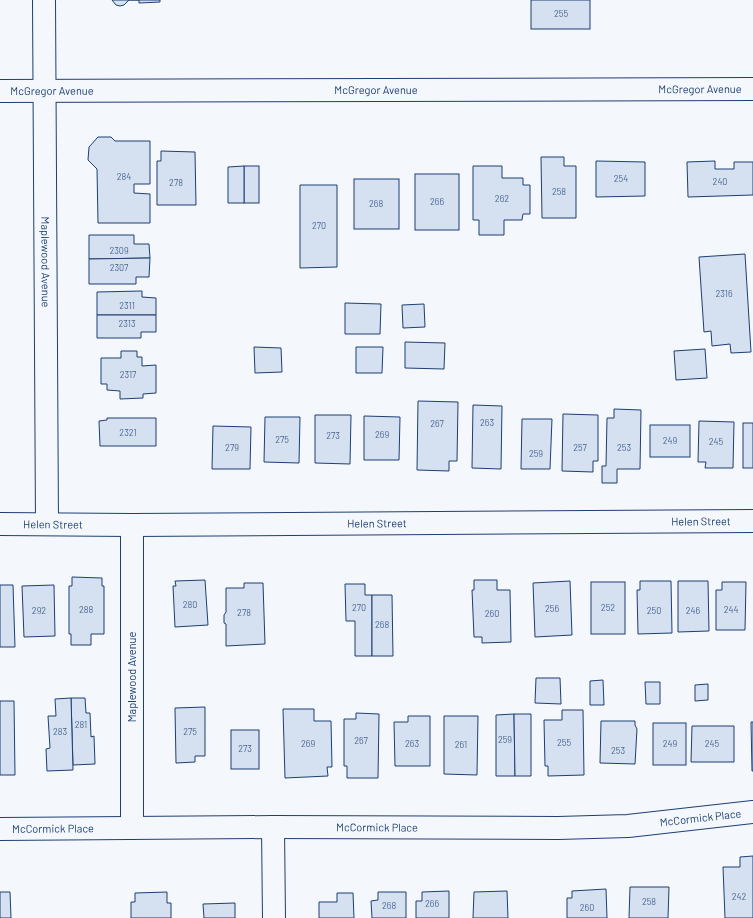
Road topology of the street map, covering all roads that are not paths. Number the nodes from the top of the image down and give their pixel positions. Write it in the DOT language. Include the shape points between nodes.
graph roads {
  1 [pos="44,0"];
  2 [pos="753,89"];
  3 [pos="0,91"];
  4 [pos="44,91"];
  5 [pos="753,521"];
  6 [pos="0,524"];
  7 [pos="47,524"];
  8 [pos="132,525"];
  9 [pos="753,812"];
  10 [pos="273,827"];
  11 [pos="132,828"];
  12 [pos="0,829"];
  13 [pos="274,918"];
  1 -- 4 [label="street, Maplewood Avenue"];
  2 -- 4 [label="street, McGregor Avenue"];
  3 -- 4 [label="street, McGregor Avenue"];
  4 -- 7 [label="street, Maplewood Avenue"];
  5 -- 8 [label="street, Helen Street"];
  6 -- 7 [label="street, Helen Street"];
  7 -- 8 [label="street, Helen Street"];
  8 -- 11 [label="street, Maplewood Avenue"];
  9 -- 10 [label="street, McCormick Place" via="621,826 558,828"];
  10 -- 11 [label="street, McCormick Place"];
  10 -- 13 [label="street"];
  11 -- 12 [label="street, McCormick Place"];
}
